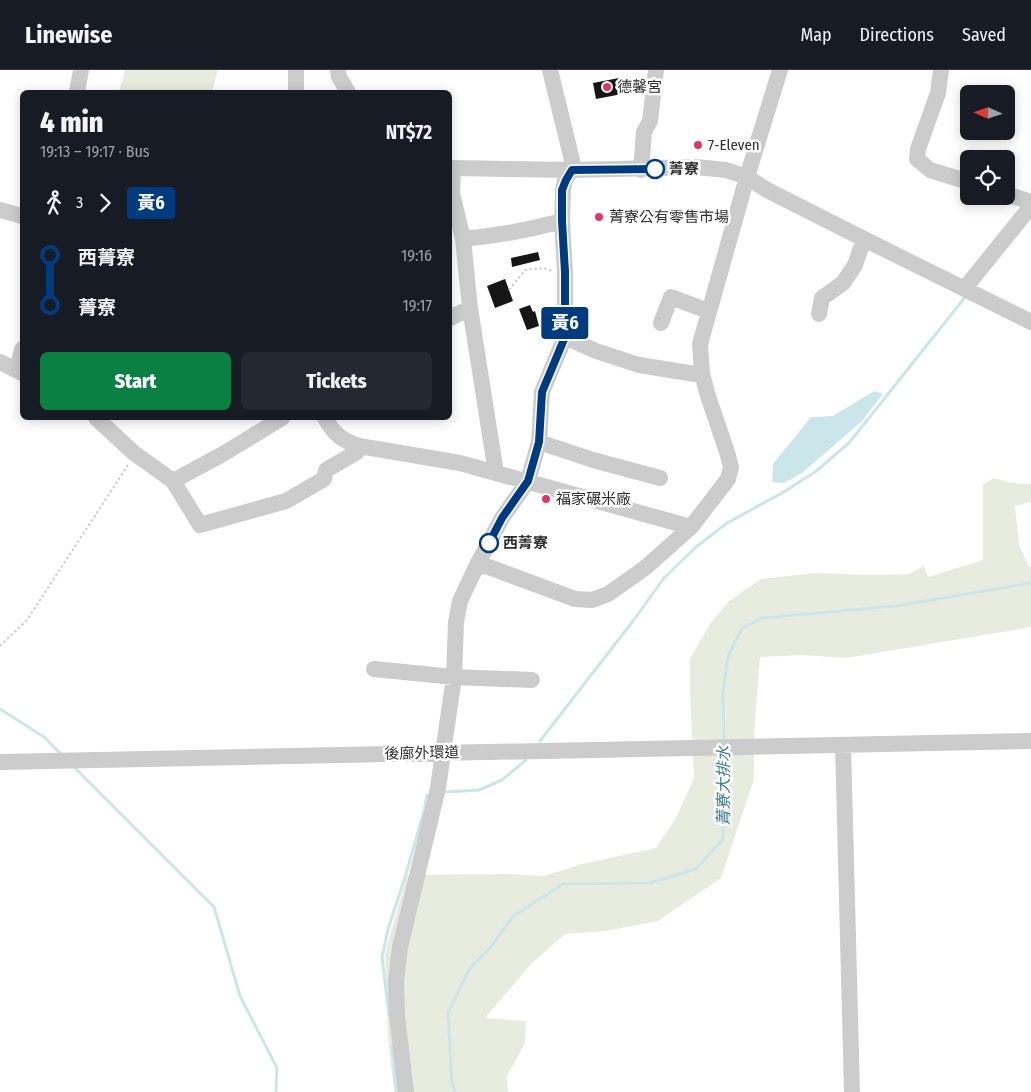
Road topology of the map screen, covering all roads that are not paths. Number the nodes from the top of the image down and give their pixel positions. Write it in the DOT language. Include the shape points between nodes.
graph roads {
  1 [pos="81,70"];
  2 [pos="296,70"];
  3 [pos="338,70"];
  4 [pos="550,70"];
  5 [pos="656,70"];
  6 [pos="780,70"];
  7 [pos="940,70"];
  8 [pos="77,90"];
  9 [pos="296,90"];
  10 [pos="347,90"];
  11 [pos="452,168"];
  12 [pos="572,170"];
  13 [pos="641,170"];
  14 [pos="747,177"];
  15 [pos="960,179"];
  16 [pos="452,193"];
  17 [pos="1015,198"];
  18 [pos="1031,204"];
  19 [pos="0,210"];
  20 [pos="20,215"];
  21 [pos="453,216"];
  22 [pos="562,221"];
  23 [pos="864,239"];
  24 [pos="463,240"];
  25 [pos="965,288"];
  26 [pos="470,308"];
  27 [pos="708,311"];
  28 [pos="819,314"];
  29 [pos="452,317"];
  30 [pos="1031,322"];
  31 [pos="661,323"];
  32 [pos="565,337"];
  33 [pos="0,362"];
  34 [pos="20,371"];
  35 [pos="702,373"];
  36 [pos="98,420"];
  37 [pos="279,420"];
  38 [pos="326,420"];
  39 [pos="539,442"];
  40 [pos="359,446"];
  41 [pos="496,472"];
  42 [pos="660,478"];
  43 [pos="173,481"];
  44 [pos="528,481"];
  45 [pos="691,527"];
  46 [pos="478,563"];
  47 [pos="374,669"];
  48 [pos="454,677"];
  49 [pos="532,680"];
  50 [pos="1031,740"];
  51 [pos="843,745"];
  52 [pos="444,753"];
  53 [pos="0,762"];
  54 [pos="406,1092"];
  55 [pos="852,1092"];
  1 -- 8 [label="street"];
  2 -- 9 [label="street"];
  3 -- 10 [label="street"];
  4 -- 12 [label="street"];
  5 -- 13 [label="street" via="650,121 644,132"];
  6 -- 14 [label="street"];
  7 -- 15 [label="street" via="938,93 916,159 930,170"];
  11 -- 12 [label="street"];
  12 -- 13 [label="street"];
  12 -- 22 [label="street" via="562,190"];
  13 -- 14 [label="street" via="696,167 726,170"];
  14 -- 23 [label="street"];
  14 -- 27 [label="street"];
  16 -- 21 [label="street"];
  17 -- 18 [label="street"];
  18 -- 25 [label="street"];
  19 -- 20 [label="street"];
  21 -- 24 [label="street"];
  22 -- 24 [label="street"];
  22 -- 32 [label="street"];
  23 -- 25 [label="street"];
  23 -- 28 [label="street" via="855,265 843,283 822,298"];
  24 -- 26 [label="street"];
  25 -- 30 [label="street"];
  26 -- 29 [label="street"];
  26 -- 41 [label="street"];
  27 -- 31 [label="street" via="671,297"];
  27 -- 35 [label="street" via="700,344"];
  32 -- 35 [label="street" via="639,365"];
  32 -- 39 [label="street" via="542,392"];
  33 -- 34 [label="street"];
  35 -- 45 [label="street" via="731,467 728,479"];
  36 -- 43 [label="street" via="134,453"];
  37 -- 43 [label="street"];
  38 -- 40 [label="street" via="344,441"];
  39 -- 42 [label="street"];
  39 -- 44 [label="street"];
  40 -- 41 [label="street" via="442,459"];
  40 -- 43 [label="street" via="357,452 326,470 324,479 286,501 200,525"];
  41 -- 44 [label="street"];
  44 -- 45 [label="street"];
  44 -- 46 [label="street" via="502,518"];
  45 -- 46 [label="street" via="645,568 608,594 592,600 575,599"];
  46 -- 48 [label="street" via="460,601"];
  47 -- 48 [label="street"];
  48 -- 49 [label="street"];
  48 -- 52 [label="street"];
  50 -- 51 [label="street, 後廍外環道"];
  51 -- 52 [label="street, 後廍外環道"];
  51 -- 55 [label="street"];
  52 -- 53 [label="street, 後廍外環道"];
  52 -- 54 [label="street" via="400,947 396,981 396,1016"];
}
